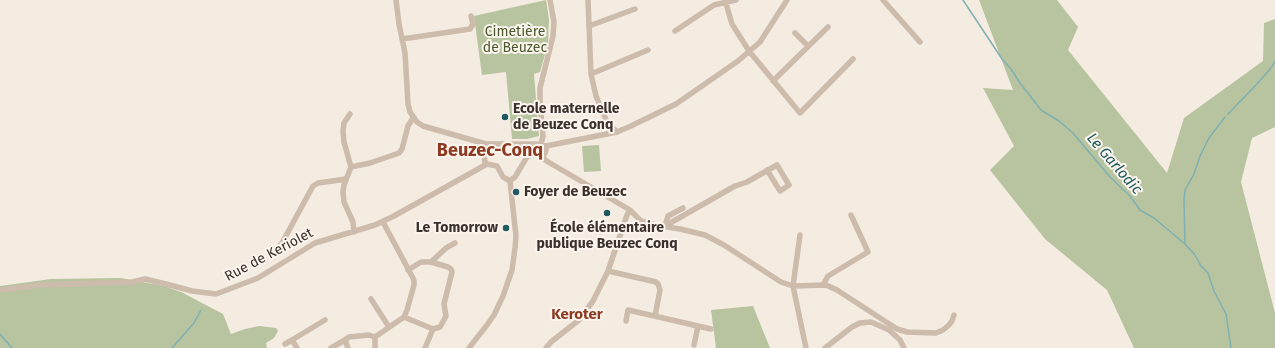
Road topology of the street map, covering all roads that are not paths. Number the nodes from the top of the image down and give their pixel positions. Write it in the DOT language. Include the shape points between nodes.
graph roads {
  1 [pos="396,0"];
  2 [pos="550,0"];
  3 [pos="588,0"];
  4 [pos="736,0"];
  5 [pos="787,0"];
  6 [pos="882,0"];
  7 [pos="725,1"];
  8 [pos="635,9"];
  9 [pos="471,16"];
  10 [pos="589,26"];
  11 [pos="828,27"];
  12 [pos="675,31"];
  13 [pos="795,33"];
  14 [pos="402,39"];
  15 [pos="920,42"];
  16 [pos="808,46"];
  17 [pos="648,50"];
  18 [pos="749,51"];
  19 [pos="853,59"];
  20 [pos="591,74"];
  21 [pos="774,81"];
  22 [pos="350,114"];
  23 [pos="413,118"];
  24 [pos="607,122"];
  25 [pos="617,132"];
  26 [pos="605,135"];
  27 [pos="486,144"];
  28 [pos="542,144"];
  29 [pos="539,155"];
  30 [pos="487,164"];
  31 [pos="351,167"];
  32 [pos="767,170"];
  33 [pos="346,179"];
  34 [pos="510,181"];
  35 [pos="683,208"];
  36 [pos="630,210"];
  37 [pos="851,215"];
  38 [pos="383,222"];
  39 [pos="665,226"];
  40 [pos="354,232"];
  41 [pos="800,235"];
  42 [pos="455,243"];
  43 [pos="274,253"];
  44 [pos="431,262"];
  45 [pos="408,270"];
  46 [pos="608,272"];
  47 [pos="823,285"];
  48 [pos="793,286"];
  49 [pos="0,290"];
  50 [pos="372,299"];
  51 [pos="872,313"];
  52 [pos="954,315"];
  53 [pos="655,316"];
  54 [pos="404,317"];
  55 [pos="325,320"];
  56 [pos="626,322"];
  57 [pos="871,322"];
  58 [pos="698,326"];
  59 [pos="389,327"];
  60 [pos="433,329"];
  61 [pos="711,329"];
  62 [pos="375,337"];
  63 [pos="292,340"];
  64 [pos="345,340"];
  65 [pos="285,344"];
  66 [pos="694,345"];
  67 [pos="297,348"];
  68 [pos="331,348"];
  69 [pos="348,348"];
  70 [pos="375,348"];
  71 [pos="425,348"];
  72 [pos="469,348"];
  73 [pos="546,348"];
  74 [pos="806,348"];
  75 [pos="825,348"];
  76 [pos="904,348"];
  1 -- 14 [label="street"];
  2 -- 28 [label="street" via="554,22 540,88"];
  3 -- 10 [label="street"];
  4 -- 7 [label="street"];
  5 -- 18 [label="street" via="760,42"];
  6 -- 15 [label="street"];
  7 -- 12 [label="street" via="714,5"];
  7 -- 18 [label="street" via="732,24"];
  8 -- 10 [label="street"];
  9 -- 14 [label="street" via="470,29"];
  10 -- 20 [label="street"];
  11 -- 16 [label="street"];
  13 -- 16 [label="street"];
  14 -- 23 [label="street" via="408,104"];
  16 -- 21 [label="street"];
  17 -- 20 [label="street"];
  18 -- 21 [label="street"];
  18 -- 25 [label="street" via="676,104"];
  19 -- 21 [label="street" via="800,113"];
  20 -- 24 [label="street" via="596,96"];
  22 -- 31 [label="street" via="342,131"];
  23 -- 27 [label="street" via="423,126"];
  23 -- 31 [label="street" via="399,153"];
  24 -- 25 [label="street"];
  24 -- 26 [label="street"];
  25 -- 26 [label="street"];
  26 -- 28 [label="street"];
  27 -- 28 [label="street"];
  27 -- 30 [label="street" via="483,149"];
  28 -- 29 [label="street" via="546,152"];
  28 -- 29 [label="street" via="534,148"];
  29 -- 34 [label="street" via="527,157"];
  29 -- 36 [label="street"];
  30 -- 34 [label="street" via="498,166 503,177"];
  30 -- 38 [label="street, Rue de Keriolet"];
  31 -- 33 [label="street"];
  32 -- 32 [label="street" via="777,165 789,185 780,191"];
  32 -- 39 [label="street"];
  33 -- 40 [label="street" via="344,202 353,222"];
  33 -- 43 [label="street" via="313,186"];
  34 -- 72 [label="street" via="516,236 512,270 488,326"];
  35 -- 39 [label="street" via="668,216"];
  36 -- 39 [label="street" via="641,221"];
  36 -- 46 [label="street"];
  37 -- 47 [label="street" via="868,252 828,276"];
  38 -- 40 [label="street, Rue de Keriolet"];
  38 -- 45 [label="street"];
  39 -- 48 [label="street" via="705,235 774,278"];
  40 -- 49 [label="street, Rue de Keriolet" via="315,242 258,278 216,294 192,292 145,280"];
  41 -- 48 [label="street"];
  42 -- 44 [label="street"];
  44 -- 45 [label="street" via="421,262"];
  44 -- 60 [label="street" via="448,267 452,272 444,304 446,316 440,328"];
  45 -- 54 [label="street" via="414,285"];
  46 -- 53 [label="street" via="656,282 660,290"];
  46 -- 73 [label="street" via="586,312"];
  47 -- 48 [label="street"];
  47 -- 51 [label="street" via="837,290"];
  48 -- 74 [label="street"];
  50 -- 59 [label="street"];
  51 -- 52 [label="street" via="897,329 922,334 943,330"];
  51 -- 57 [label="street"];
  53 -- 56 [label="street" via="628,310"];
  53 -- 58 [label="street"];
  54 -- 59 [label="street"];
  54 -- 60 [label="street"];
  55 -- 63 [label="street"];
  57 -- 75 [label="street" via="852,327"];
  57 -- 76 [label="street" via="889,330 900,340"];
  58 -- 61 [label="street"];
  58 -- 66 [label="street"];
  59 -- 62 [label="street"];
  60 -- 71 [label="street"];
  62 -- 64 [label="street" via="369,335 349,337"];
  62 -- 70 [label="street"];
  63 -- 65 [label="street"];
  63 -- 67 [label="street"];
  64 -- 68 [label="street"];
  64 -- 69 [label="street"];
}
